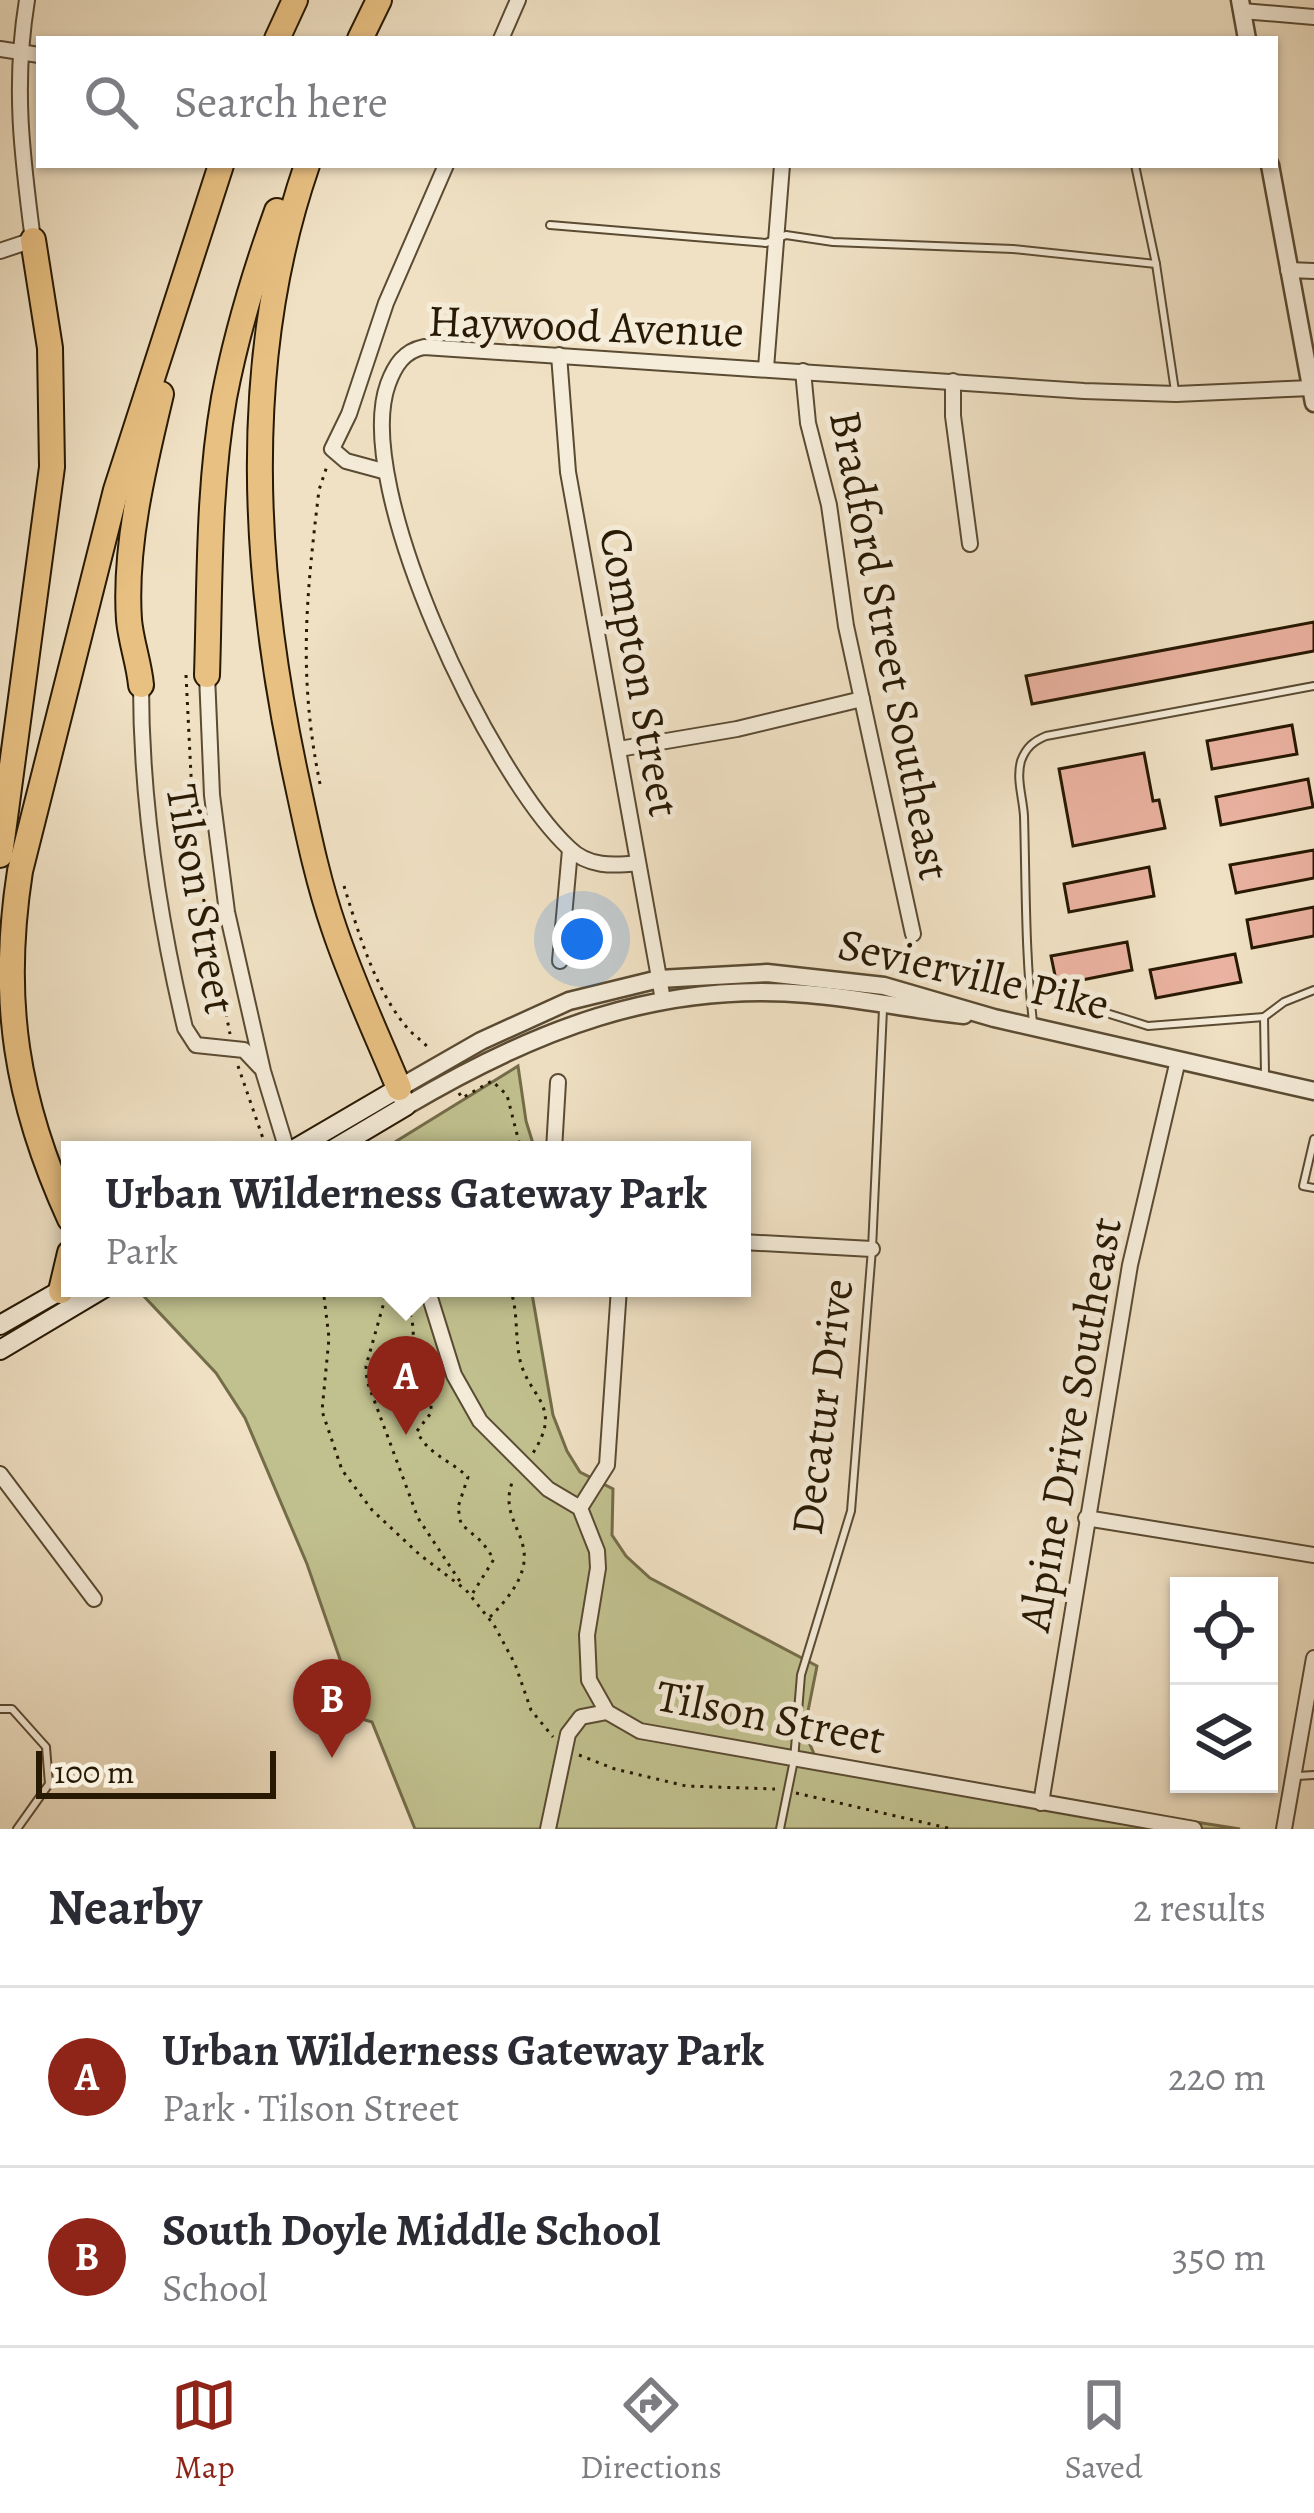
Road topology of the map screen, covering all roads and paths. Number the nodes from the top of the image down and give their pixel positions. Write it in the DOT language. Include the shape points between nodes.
graph roads {
  1 [pos="27,0"];
  2 [pos="295,0"];
  3 [pos="380,0"];
  4 [pos="518,0"];
  5 [pos="1241,6"];
  6 [pos="1314,17"];
  7 [pos="278,36"];
  8 [pos="362,36"];
  9 [pos="502,36"];
  10 [pos="1246,36"];
  11 [pos="0,49"];
  12 [pos="18,54"];
  13 [pos="36,56"];
  14 [pos="220,168"];
  15 [pos="296,168"];
  16 [pos="306,168"];
  17 [pos="445,168"];
  18 [pos="782,168"];
  19 [pos="1136,168"];
  20 [pos="1271,168"];
  21 [pos="550,225"];
  22 [pos="199,228"];
  23 [pos="776,238"];
  24 [pos="33,240"];
  25 [pos="0,251"];
  26 [pos="1156,264"];
  27 [pos="1288,269"];
  28 [pos="1314,271"];
  29 [pos="559,355"];
  30 [pos="766,368"];
  31 [pos="803,371"];
  32 [pos="953,381"];
  33 [pos="1176,394"];
  34 [pos="1313,395"];
  35 [pos="332,449"];
  36 [pos="383,471"];
  37 [pos="970,544"];
  38 [pos="207,675"];
  39 [pos="141,685"];
  40 [pos="1314,686"];
  41 [pos="862,698"];
  42 [pos="619,749"];
  43 [pos="322,797"];
  44 [pos="570,850"];
  45 [pos="0,856"];
  46 [pos="638,863"];
  47 [pos="341,880"];
  48 [pos="913,934"];
  49 [pos="560,961"];
  50 [pos="0,962"];
  51 [pos="659,979"];
  52 [pos="1314,990"];
  53 [pos="883,996"];
  54 [pos="663,1000"];
  55 [pos="9,1001"];
  56 [pos="1084,1006"];
  57 [pos="250,1015"];
  58 [pos="1264,1017"];
  59 [pos="1034,1028"];
  60 [pos="232,1046"];
  61 [pos="1178,1060"];
  62 [pos="262,1071"];
  63 [pos="445,1072"];
  64 [pos="1265,1078"];
  65 [pos="558,1082"];
  66 [pos="1314,1090"];
  67 [pos="402,1097"];
  68 [pos="1314,1138"];
  69 [pos="287,1141"];
  70 [pos="306,1141"];
  71 [pos="344,1141"];
  72 [pos="519,1141"];
  73 [pos="555,1141"];
  74 [pos="1314,1188"];
  75 [pos="61,1197"];
  76 [pos="751,1243"];
  77 [pos="872,1250"];
  78 [pos="61,1290"];
  79 [pos="89,1297"];
  80 [pos="323,1297"];
  81 [pos="385,1297"];
  82 [pos="405,1297"];
  83 [pos="430,1297"];
  84 [pos="618,1297"];
  85 [pos="0,1325"];
  86 [pos="0,1349"];
  87 [pos="0,1474"];
  88 [pos="580,1508"];
  89 [pos="1086,1518"];
  90 [pos="1314,1555"];
  91 [pos="466,1590"];
  92 [pos="471,1597"];
  93 [pos="94,1599"];
  94 [pos="1314,1658"];
  95 [pos="0,1709"];
  96 [pos="607,1712"];
  97 [pos="565,1750"];
  98 [pos="794,1760"];
  99 [pos="1314,1775"];
  100 [pos="1293,1776"];
  101 [pos="788,1790"];
  102 [pos="1041,1803"];
  103 [pos="16,1829"];
  104 [pos="548,1829"];
  105 [pos="780,1829"];
  106 [pos="952,1829"];
  107 [pos="1194,1829"];
  108 [pos="1284,1829"];
  1 -- 12 [label="street"];
  2 -- 7 [label="highway"];
  3 -- 8 [label="highway"];
  4 -- 9 [label="street"];
  5 -- 6 [label="street"];
  5 -- 10 [label="street"];
  11 -- 12 [label="street"];
  12 -- 13 [label="street"];
  12 -- 24 [label="street"];
  14 -- 22 [label="highway"];
  15 -- 38 [label="highway" via="260,261 224,400"];
  16 -- 67 [label="highway" via="265,350 266,601 320,882"];
  17 -- 35 [label="street"];
  18 -- 23 [label="street"];
  19 -- 26 [label="lane"];
  20 -- 27 [label="street"];
  21 -- 23 [label="lane"];
  22 -- 39 [label="highway" via="139,506 129,615"];
  22 -- 55 [label="highway" via="116,490 25,851 11,922"];
  23 -- 26 [label="lane"];
  23 -- 30 [label="street"];
  24 -- 25 [label="street"];
  24 -- 45 [label="highway" via="50,348 52,466"];
  26 -- 33 [label="lane"];
  27 -- 28 [label="street"];
  27 -- 34 [label="street"];
  29 -- 30 [label="street, Haywood Avenue"];
  29 -- 36 [label="street, Haywood Avenue" via="424,347 408,353 381,410"];
  29 -- 42 [label="street, Compton Street" via="568,472"];
  30 -- 31 [label="street, Haywood Avenue"];
  31 -- 32 [label="street, Haywood Avenue"];
  31 -- 41 [label="street, Bradford Street Southeast"];
  32 -- 33 [label="street, Haywood Avenue"];
  32 -- 37 [label="street"];
  33 -- 34 [label="street, Haywood Avenue"];
  35 -- 36 [label="street"];
  35 -- 43 [label="path" via="319,490 303,645"];
  36 -- 44 [label="street, Haywood Avenue" via="423,601 462,689"];
  38 -- 57 [label="street, Tilson Street" via="221,876"];
  39 -- 60 [label="street, Tilson Street" via="155,895 184,1028 201,1047"];
  40 -- 59 [label="lane" via="1033,742 1019,781"];
  41 -- 42 [label="street"];
  41 -- 48 [label="street, Bradford Street Southeast"];
  42 -- 46 [label="street, Compton Street"];
  44 -- 46 [label="street" via="609,866"];
  44 -- 49 [label="street"];
  46 -- 51 [label="street, Compton Street"];
  47 -- 63 [label="path" via="387,996"];
  50 -- 55 [label="highway"];
  51 -- 53 [label="street, Sevierville Pike" via="767,973"];
  51 -- 54 [label="street, Compton Street"];
  51 -- 63 [label="street, Sevierville Pike" via="520,1022"];
  52 -- 58 [label="lane"];
  53 -- 54 [label="street, Sevierville Pike" via="769,992"];
  53 -- 59 [label="street, Sevierville Pike" via="934,998"];
  53 -- 77 [label="lane, Decatur Drive"];
  54 -- 63 [label="street, Sevierville Pike" via="559,1028"];
  55 -- 75 [label="highway" via="26,1105"];
  56 -- 58 [label="lane" via="1148,1026"];
  57 -- 60 [label="street"];
  57 -- 62 [label="street, Tilson Street"];
  58 -- 64 [label="lane"];
  59 -- 61 [label="street, Sevierville Pike"];
  60 -- 62 [label="street, Tilson Street"];
  61 -- 64 [label="street, Sevierville Pike"];
  61 -- 89 [label="street, Alpine Drive Southeast" via="1130,1265"];
  62 -- 69 [label="street, Tilson Street"];
  63 -- 67 [label="street, Sevierville Pike"];
  63 -- 72 [label="path" via="462,1098 493,1081 507,1095"];
  64 -- 66 [label="street, Sevierville Pike"];
  65 -- 73 [label="street"];
  67 -- 70 [label="main road, Sevierville Pike"];
  67 -- 71 [label="main road, Sevierville Pike"];
  68 -- 74 [label="lane" via="1303,1186"];
  76 -- 77 [label="street"];
  77 -- 98 [label="lane, Decatur Drive" via="851,1511 801,1675"];
  78 -- 85 [label="main road"];
  79 -- 86 [label="main road"];
  80 -- 91 [label="path" via="322,1412 343,1470 419,1556"];
  81 -- 91 [label="path" via="367,1381 418,1518"];
  82 -- 92 [label="path" via="417,1388 431,1398 417,1432 424,1447 468,1477 461,1524 494,1559"];
  83 -- 88 [label="street" via="454,1375 480,1421 548,1489"];
  84 -- 88 [label="street" via="608,1466"];
  87 -- 93 [label="street"];
  88 -- 96 [label="street, Tilson Street" via="598,1568 589,1680"];
  89 -- 90 [label="street"];
  89 -- 102 [label="street, Alpine Drive Southeast"];
  91 -- 92 [label="path"];
  92 -- 97 [label="path" via="494,1624 531,1710"];
  94 -- 100 [label="street"];
  95 -- 103 [label="lane" via="12,1709 46,1747 49,1784"];
  96 -- 97 [label="street" via="581,1717"];
  96 -- 98 [label="street, Tilson Street" via="640,1731"];
  97 -- 101 [label="path" via="686,1786"];
  97 -- 104 [label="street"];
  98 -- 101 [label="lane, Decatur Drive"];
  98 -- 102 [label="street, Tilson Street"];
  99 -- 100 [label="lane"];
  100 -- 108 [label="street"];
  101 -- 105 [label="lane, Decatur Drive"];
  101 -- 106 [label="path"];
  102 -- 107 [label="street, Tilson Street"];
}
